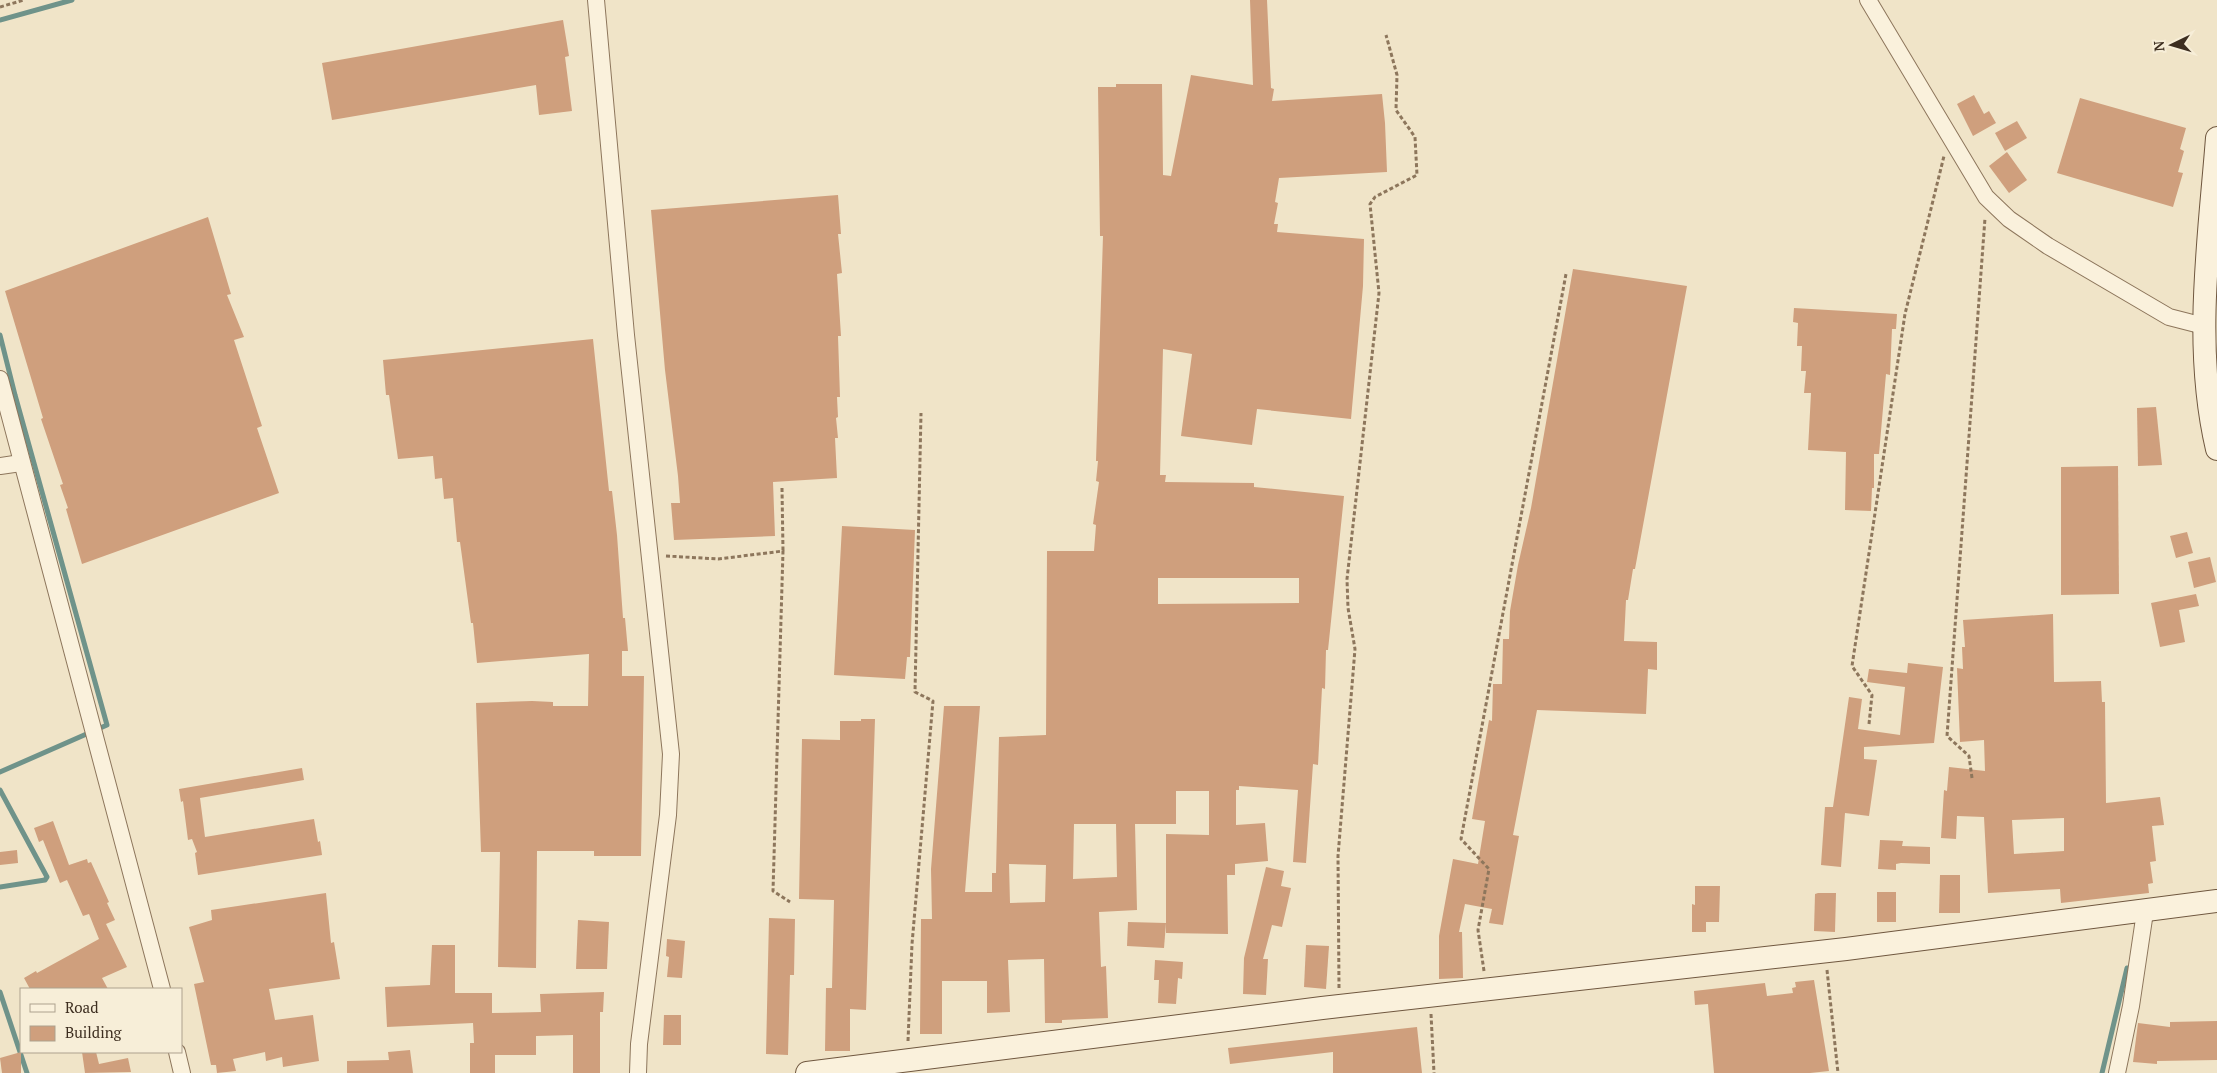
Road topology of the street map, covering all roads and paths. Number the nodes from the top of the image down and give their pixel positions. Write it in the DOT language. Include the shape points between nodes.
graph roads {
  1 [pos="24,0"];
  2 [pos="596,0"];
  3 [pos="1868,0"];
  4 [pos="0,7"];
  5 [pos="1386,36"];
  6 [pos="1949,134"];
  7 [pos="2217,138"];
  8 [pos="1986,197"];
  9 [pos="1566,274"];
  10 [pos="2204,326"];
  11 [pos="0,379"];
  12 [pos="921,413"];
  13 [pos="2217,449"];
  14 [pos="21,463"];
  15 [pos="0,466"];
  16 [pos="782,488"];
  17 [pos="783,551"];
  18 [pos="650,555"];
  19 [pos="1869,724"];
  20 [pos="1972,778"];
  21 [pos="2217,901"];
  22 [pos="790,902"];
  23 [pos="2145,912"];
  24 [pos="1824,952"];
  25 [pos="162,988"];
  26 [pos="1486,989"];
  27 [pos="1429,996"];
  28 [pos="1339,1006"];
  29 [pos="177,1053"];
  30 [pos="907,1060"];
  31 [pos="182,1073"];
  32 [pos="638,1073"];
  33 [pos="807,1073"];
  34 [pos="1434,1073"];
  35 [pos="1838,1073"];
  36 [pos="2117,1073"];
  1 -- 4 [label="path"];
  2 -- 18 [label="street"];
  3 -- 6 [label="street"];
  5 -- 28 [label="path" via="1397,75 1396,110 1414,138 1417,175 1375,197 1370,204 1379,293 1348,579 1348,608 1355,649 1338,856"];
  6 -- 8 [label="street"];
  6 -- 19 [label="path" via="1905,314 1852,666 1872,695"];
  7 -- 10 [label="street"];
  8 -- 10 [label="street" via="2009,220 2048,246 2169,317"];
  8 -- 20 [label="path" via="1948,736 1969,756"];
  9 -- 26 [label="path" via="1461,839 1489,869 1478,930"];
  10 -- 13 [label="street" via="2206,373"];
  11 -- 14 [label="street"];
  12 -- 30 [label="path" via="915,692 933,701 912,944"];
  14 -- 15 [label="street"];
  14 -- 25 [label="street"];
  16 -- 17 [label="path"];
  17 -- 18 [label="path" via="718,558"];
  17 -- 22 [label="path" via="773,891"];
  18 -- 32 [label="street" via="671,754 668,815"];
  21 -- 23 [label="street"];
  23 -- 24 [label="street"];
  23 -- 36 [label="street"];
  24 -- 26 [label="street"];
  24 -- 35 [label="path"];
  26 -- 27 [label="street"];
  27 -- 28 [label="street"];
  27 -- 34 [label="path"];
  28 -- 30 [label="street"];
  29 -- 31 [label="street"];
  30 -- 33 [label="street"];
}
